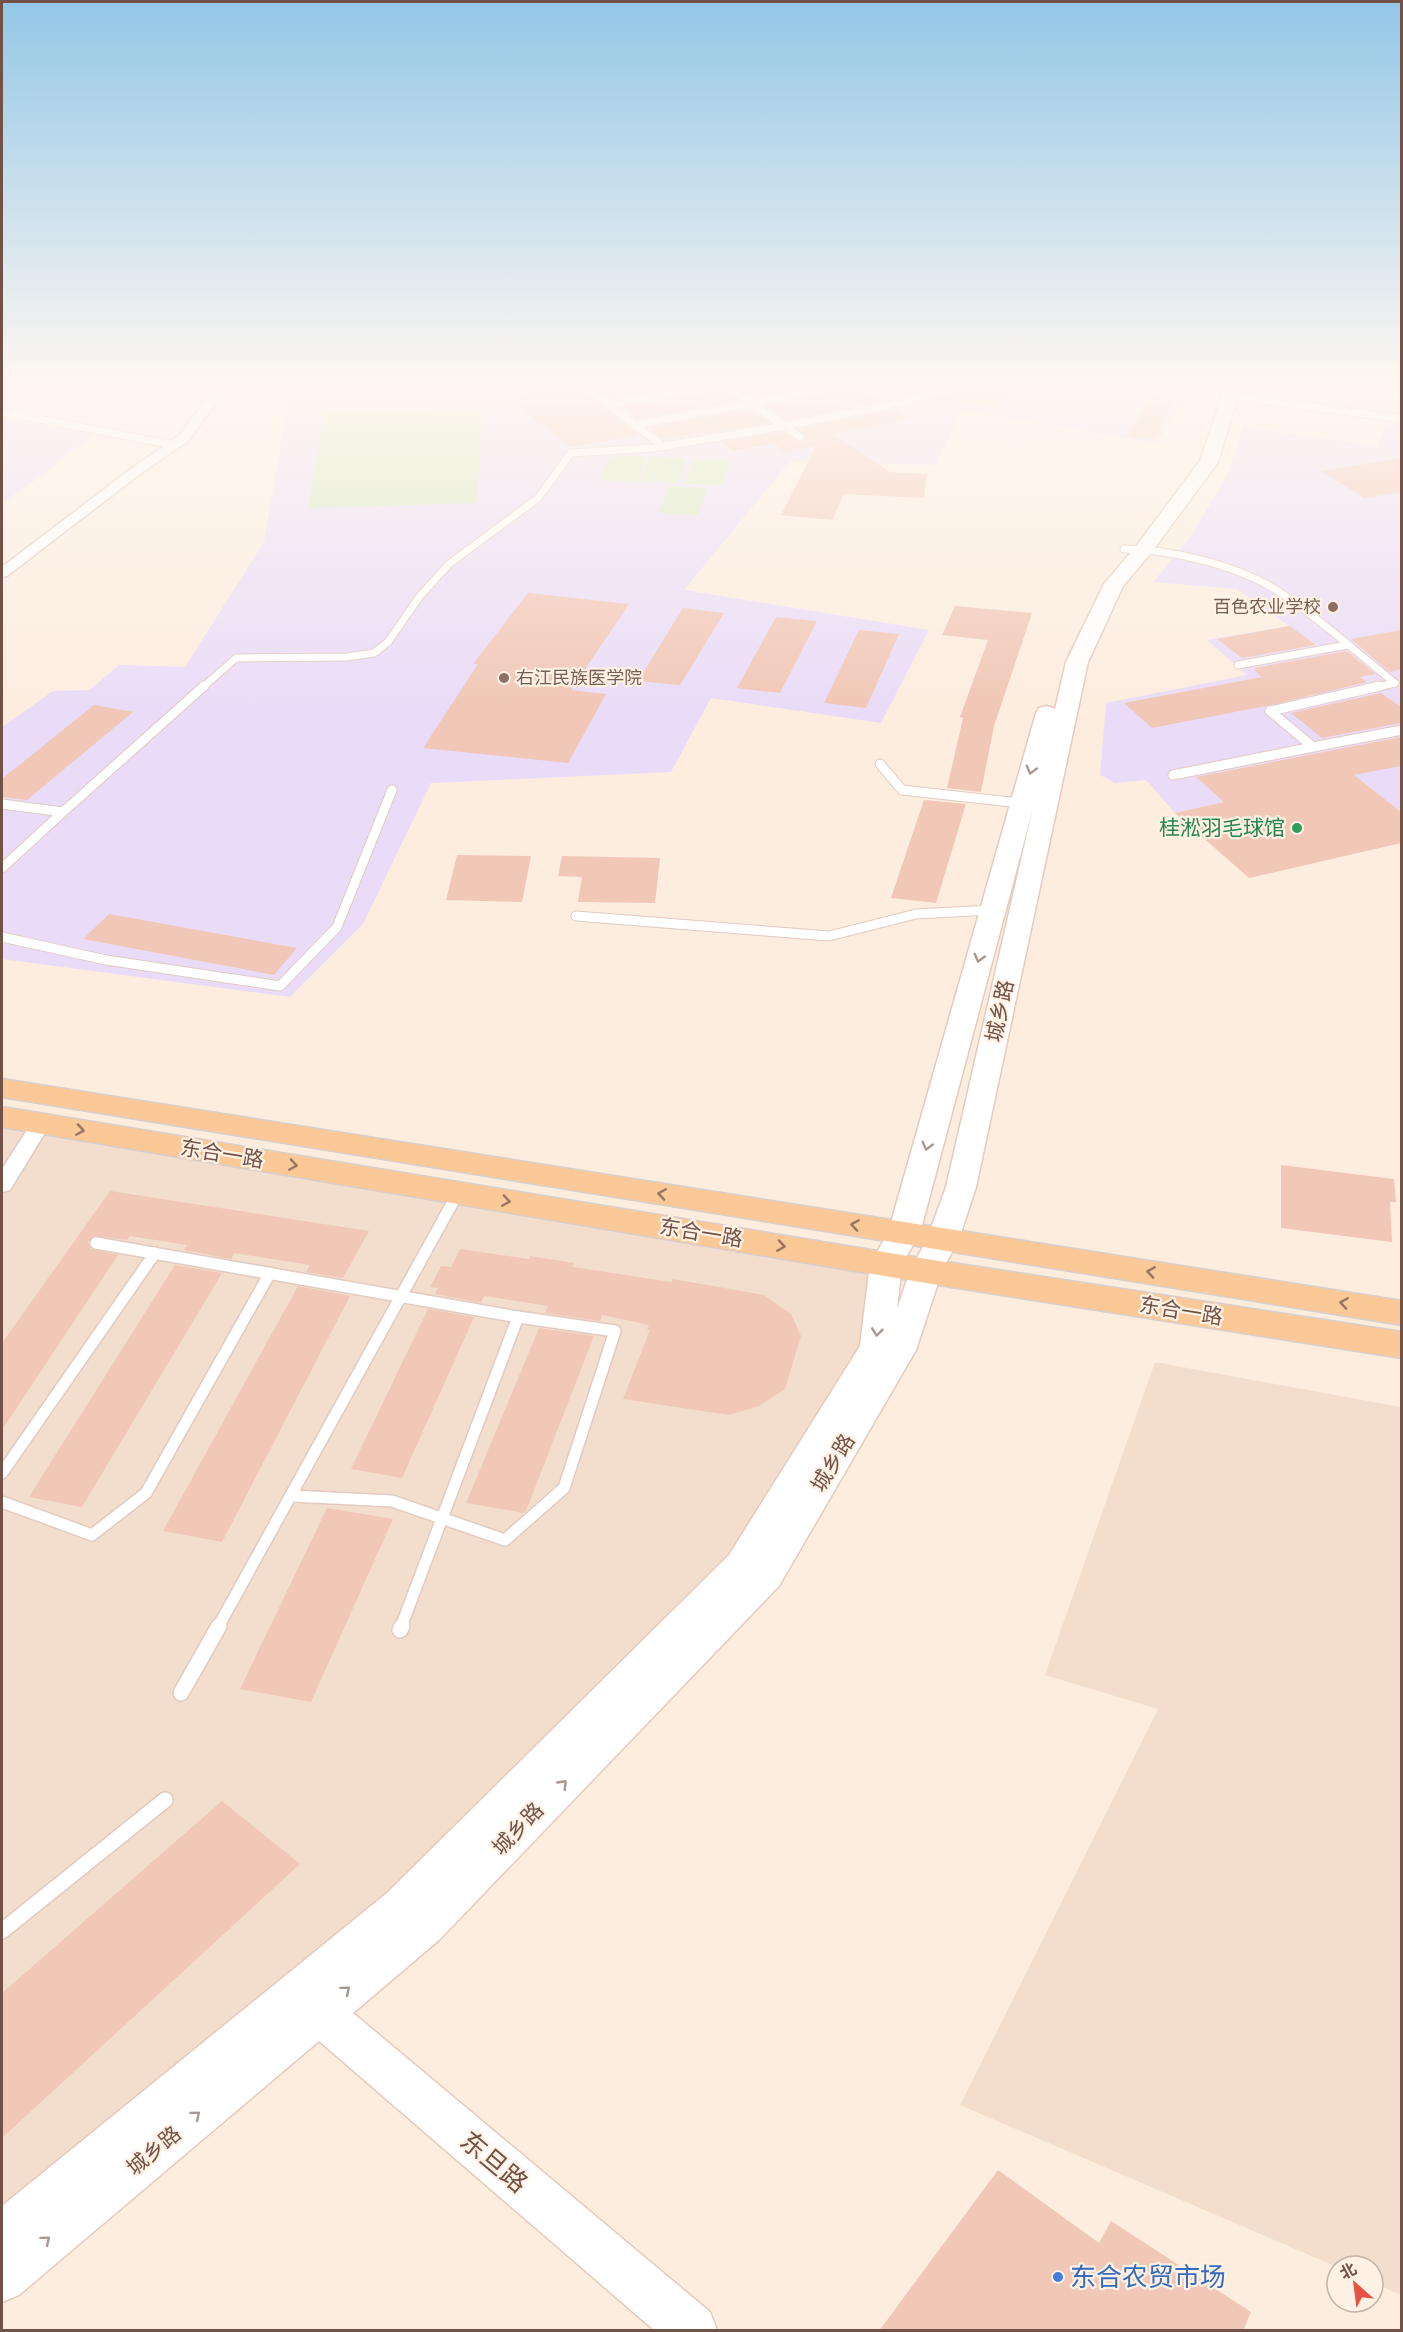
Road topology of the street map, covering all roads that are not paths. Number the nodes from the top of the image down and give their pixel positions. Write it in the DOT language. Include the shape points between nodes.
graph roads {
  1 [pos="115,489"];
  2 [pos="545,489"];
  3 [pos="1186,489"];
  4 [pos="1134,549"];
  5 [pos="2,573"];
  6 [pos="1347,645"];
  7 [pos="1238,665"];
  8 [pos="1401,730"];
  9 [pos="1313,747"];
  10 [pos="880,764"];
  11 [pos="1173,775"];
  12 [pos="392,790"];
  13 [pos="1022,803"];
  14 [pos="2,804"];
  15 [pos="63,812"];
  16 [pos="2,868"];
  17 [pos="992,910"];
  18 [pos="576,916"];
  19 [pos="2,937"];
  20 [pos="2,1088"];
  21 [pos="2,1117"];
  22 [pos="41,1123"];
  23 [pos="2,1185"];
  24 [pos="458,1193"];
  25 [pos="904,1233"];
  26 [pos="943,1239"];
  27 [pos="96,1243"];
  28 [pos="155,1252"];
  29 [pos="886,1264"];
  30 [pos="926,1271"];
  31 [pos="270,1273"];
  32 [pos="402,1296"];
  33 [pos="1401,1313"];
  34 [pos="518,1317"];
  35 [pos="1401,1345"];
  36 [pos="2,1473"];
  37 [pos="292,1496"];
  38 [pos="2,1502"];
  39 [pos="442,1518"];
  40 [pos="400,1630"];
  41 [pos="181,1693"];
  42 [pos="165,1800"];
  43 [pos="2,1931"];
  44 [pos="306,2004"];
  45 [pos="4,2230"];
  46 [pos="2,2278"];
  47 [pos="692,2331"];
  1 -- 5 [label="street"];
  2 -- 15 [label="lane" via="538,498 449,564 420,596 388,642 374,653 347,657 236,658"];
  3 -- 4 [label="main road, 城乡路"];
  4 -- 6 [label="lane" via="1233,568 1278,591"];
  4 -- 13 [label="main road, 城乡路, one-way" via="1100,581 1062,660"];
  4 -- 26 [label="main road, 城乡路" via="1077,662 964,1175"];
  6 -- 7 [label="lane"];
  6 -- 9 [label="lane" via="1395,683 1270,711"];
  8 -- 9 [label="lane"];
  9 -- 11 [label="lane"];
  10 -- 13 [label="lane" via="902,790"];
  12 -- 19 [label="lane" via="337,927 280,986 106,960"];
  13 -- 17 [label="main road, 城乡路"];
  14 -- 15 [label="lane"];
  15 -- 16 [label="lane"];
  17 -- 18 [label="lane" via="916,914 829,936"];
  17 -- 25 [label="main road, 城乡路, one-way"];
  25 -- 20 [label="main road, 东合一路, one-way"];
  21 -- 22 [label="main road, 东合一路"];
  22 -- 23 [label="street"];
  22 -- 24 [label="main road, 东合一路, one-way"];
  24 -- 29 [label="main road, 东合一路, one-way"];
  24 -- 32 [label="lane"];
  25 -- 26 [label="main road, 东合一路"];
  25 -- 29 [label="main road, 城乡路"];
  26 -- 30 [label="main road, 城乡路"];
  33 -- 26 [label="main road, 东合一路, one-way"];
  27 -- 28 [label="lane"];
  28 -- 31 [label="lane"];
  28 -- 36 [label="lane"];
  29 -- 30 [label="main road, 东合一路"];
  29 -- 44 [label="main road, 城乡路, one-way" via="876,1346 742,1565"];
  30 -- 35 [label="main road, 东合一路"];
  44 -- 30 [label="main road, 城乡路, one-way" via="424,1926 766,1576 899,1350"];
  31 -- 32 [label="lane"];
  31 -- 38 [label="lane" via="146,1493 92,1535"];
  32 -- 34 [label="lane"];
  32 -- 37 [label="lane"];
  34 -- 39 [label="lane"];
  34 -- 39 [label="lane" via="615,1331 564,1488 505,1540"];
  37 -- 39 [label="lane" via="392,1501"];
  37 -- 41 [label="lane"];
  39 -- 40 [label="lane"];
  42 -- 43 [label="lane"];
  44 -- 45 [label="main road, 城乡路"];
  46 -- 44 [label="main road, 城乡路, one-way"];
  44 -- 47 [label="main road, 东旦路"];
}
